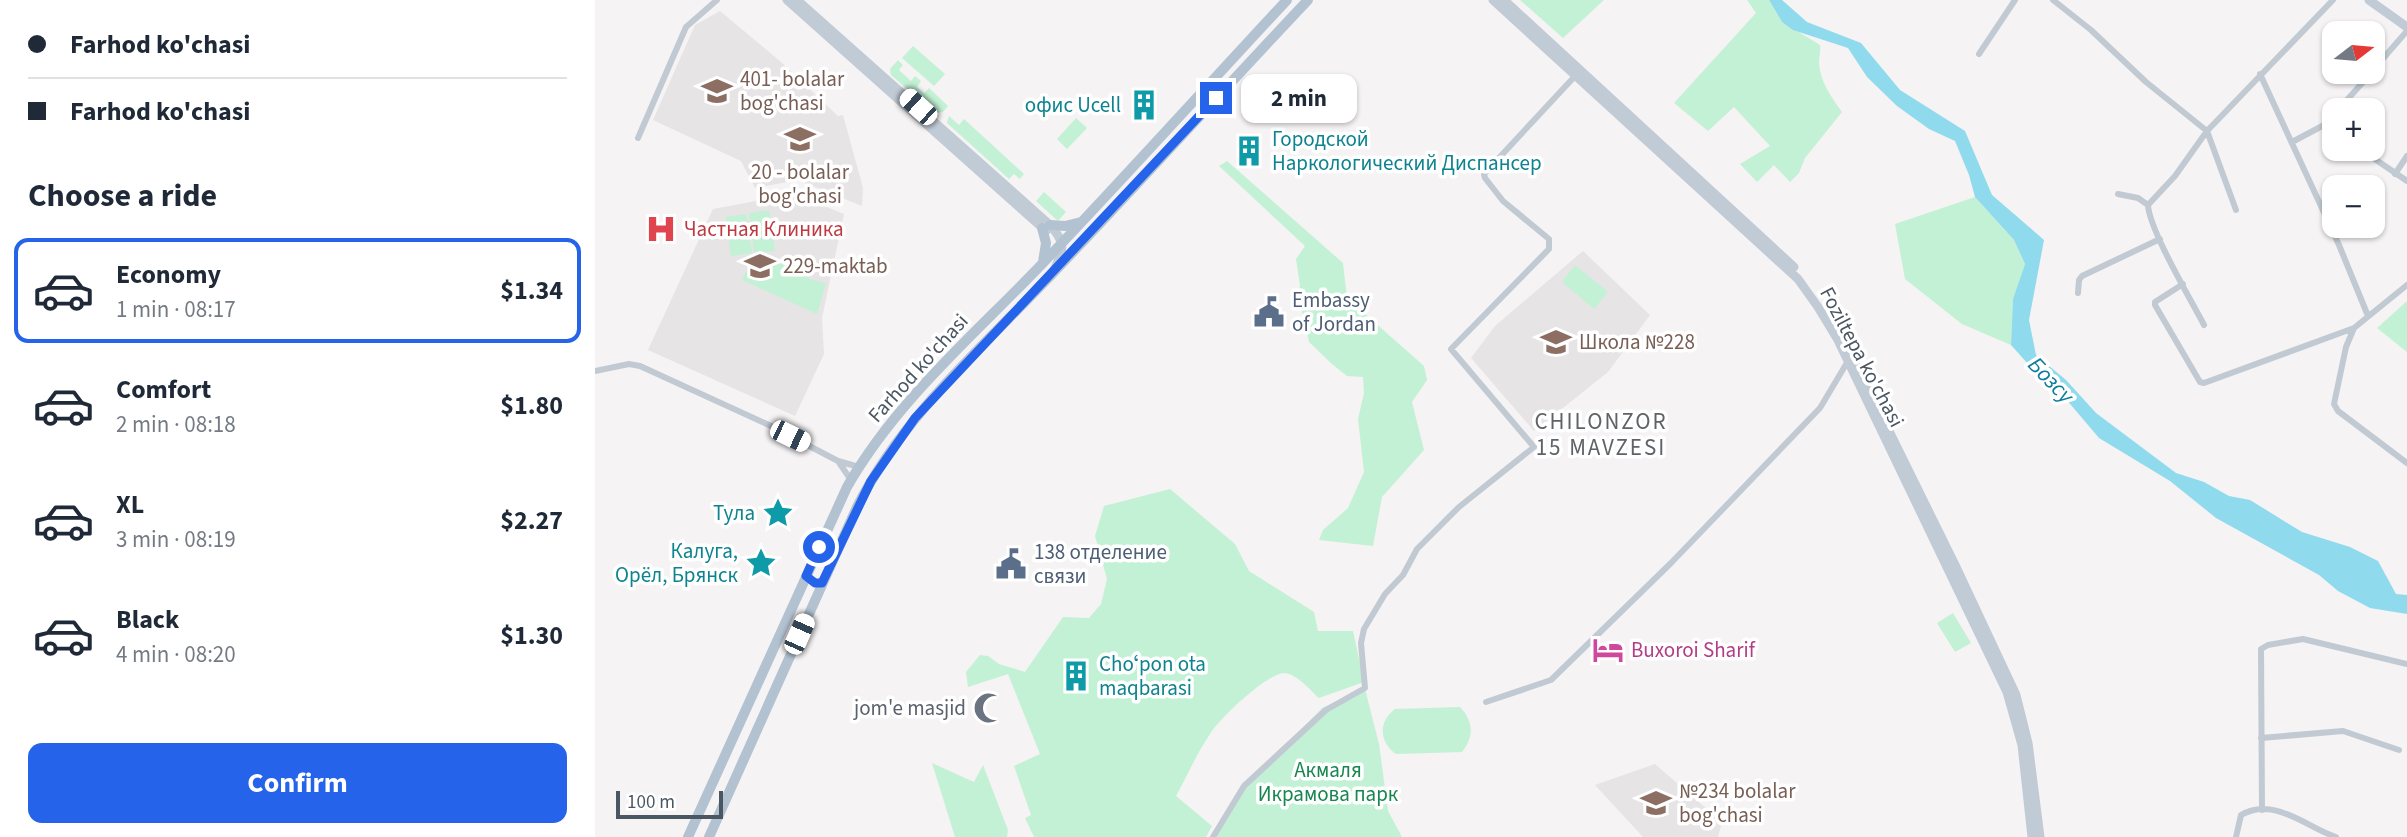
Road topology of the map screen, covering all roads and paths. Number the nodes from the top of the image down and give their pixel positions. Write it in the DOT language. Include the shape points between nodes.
graph roads {
  1 [pos="717,0"];
  2 [pos="787,0"];
  3 [pos="797,0"];
  4 [pos="1287,0"];
  5 [pos="1308,0"];
  6 [pos="1493,0"];
  7 [pos="1504,0"];
  8 [pos="2015,0"];
  9 [pos="2053,0"];
  10 [pos="2333,0"];
  11 [pos="2369,0"];
  12 [pos="2407,29"];
  13 [pos="1979,54"];
  14 [pos="2385,55"];
  15 [pos="2260,74"];
  16 [pos="1576,75"];
  17 [pos="2361,84"];
  18 [pos="2348,98"];
  19 [pos="2322,126"];
  20 [pos="2207,131"];
  21 [pos="638,138"];
  22 [pos="2293,142"];
  23 [pos="2407,156"];
  24 [pos="2377,161"];
  25 [pos="2395,174"];
  26 [pos="2407,181"];
  27 [pos="2118,194"];
  28 [pos="2148,205"];
  29 [pos="2236,210"];
  30 [pos="1081,222"];
  31 [pos="1046,226"];
  32 [pos="1086,239"];
  33 [pos="2160,239"];
  34 [pos="1062,242"];
  35 [pos="1043,263"];
  36 [pos="1054,273"];
  37 [pos="2183,284"];
  38 [pos="2407,285"];
  39 [pos="2078,293"];
  40 [pos="2368,316"];
  41 [pos="2204,325"];
  42 [pos="2354,328"];
  43 [pos="1851,359"];
  44 [pos="595,371"];
  45 [pos="838,461"];
  46 [pos="2407,463"];
  47 [pos="859,467"];
  48 [pos="852,480"];
  49 [pos="806,576"];
  50 [pos="822,583"];
  51 [pos="794,601"];
  52 [pos="810,609"];
  53 [pos="2407,664"];
  54 [pos="1486,702"];
  55 [pos="2261,738"];
  56 [pos="2399,750"];
  57 [pos="2262,810"];
  58 [pos="688,837"];
  59 [pos="709,837"];
  60 [pos="1213,837"];
  61 [pos="2032,837"];
  62 [pos="2040,837"];
  63 [pos="2236,837"];
  64 [pos="2336,837"];
  1 -- 21 [label="street" via="686,27"];
  2 -- 31 [label="main road"];
  3 -- 31 [label="main road"];
  4 -- 30 [label="main road, Farhod ko'chasi"];
  5 -- 32 [label="main road, Farhod ko'chasi"];
  6 -- 16 [label="main road, Foziltepa ko'chasi"];
  7 -- 43 [label="main road, Foziltepa ko'chasi" via="1802,274"];
  8 -- 13 [label="street"];
  9 -- 20 [label="street"];
  10 -- 15 [label="street"];
  11 -- 12 [label="main road"];
  12 -- 14 [label="street"];
  15 -- 20 [label="street"];
  15 -- 22 [label="street"];
  16 -- 43 [label="main road, Foziltepa ko'chasi" via="1798,279"];
  16 -- 60 [label="street" via="1484,174 1503,201 1549,239 1549,249 1451,349 1534,447 1459,506 1417,549 1364,629 1365,688 1326,710 1244,786"];
  17 -- 18 [label="street"];
  19 -- 22 [label="street"];
  20 -- 28 [label="street"];
  20 -- 29 [label="street"];
  22 -- 40 [label="street"];
  23 -- 25 [label="street"];
  24 -- 25 [label="street"];
  25 -- 26 [label="street"];
  27 -- 28 [label="street"];
  28 -- 33 [label="street"];
  30 -- 31 [label="main road"];
  30 -- 34 [label="main road, Farhod ko'chasi"];
  31 -- 34 [label="main road"];
  31 -- 35 [label="main road"];
  32 -- 34 [label="main road"];
  32 -- 36 [label="main road, Farhod ko'chasi"];
  33 -- 37 [label="street"];
  33 -- 39 [label="street" via="2082,276"];
  34 -- 35 [label="main road, Farhod ko'chasi"];
  34 -- 36 [label="main road"];
  35 -- 47 [label="main road, Farhod ko'chasi" via="908,402"];
  36 -- 50 [label="main road, Farhod ko'chasi" via="901,437 863,495"];
  37 -- 41 [label="street"];
  37 -- 42 [label="street" via="2155,305 2200,382"];
  38 -- 40 [label="street"];
  40 -- 42 [label="street"];
  42 -- 46 [label="street" via="2334,404"];
  43 -- 54 [label="street" via="1820,408 1556,676 1537,687"];
  43 -- 61 [label="main road, Foziltepa ko'chasi" via="2007,692 2022,744"];
  43 -- 62 [label="main road, Foziltepa ko'chasi" via="2016,695 2028,743"];
  44 -- 45 [label="street" via="629,364 656,372"];
  45 -- 47 [label="street"];
  45 -- 48 [label="street"];
  47 -- 48 [label="main road, Farhod ko'chasi"];
  48 -- 49 [label="main road, Farhod ko'chasi"];
  49 -- 50 [label="main road" via="813,583"];
  49 -- 51 [label="main road, Farhod ko'chasi"];
  50 -- 52 [label="main road, Farhod ko'chasi"];
  51 -- 52 [label="main road" via="804,601"];
  51 -- 58 [label="main road, Farhod ko'chasi"];
  52 -- 59 [label="main road, Farhod ko'chasi"];
  53 -- 55 [label="street" via="2303,639 2264,646"];
  55 -- 56 [label="street" via="2343,732"];
  55 -- 57 [label="street"];
  57 -- 63 [label="street" via="2241,815"];
  57 -- 64 [label="street" via="2284,811"];
}
